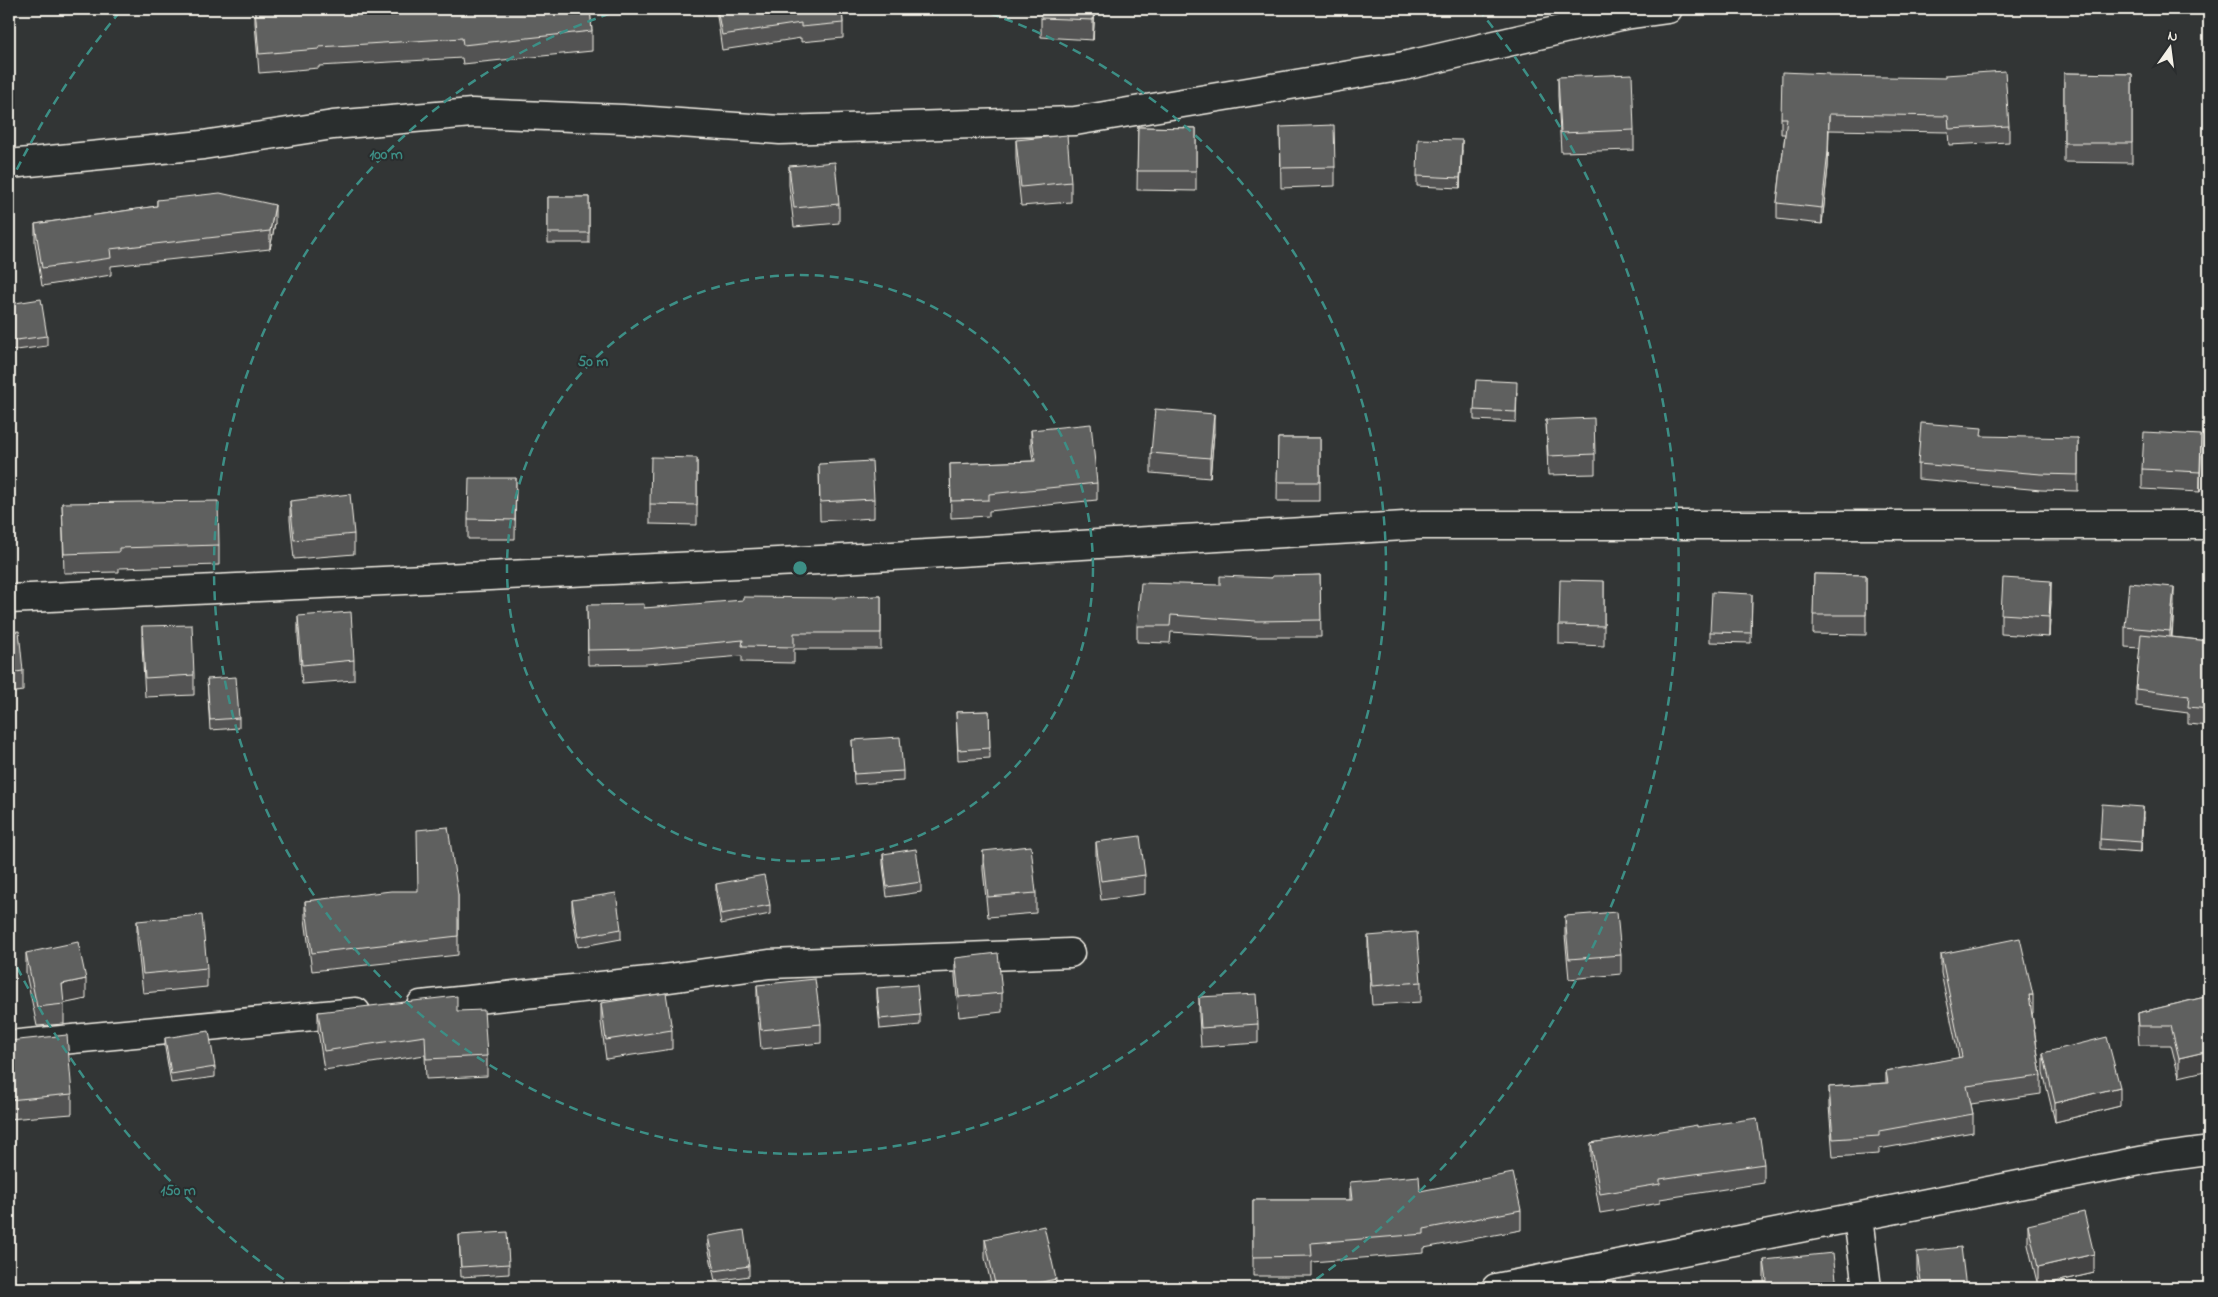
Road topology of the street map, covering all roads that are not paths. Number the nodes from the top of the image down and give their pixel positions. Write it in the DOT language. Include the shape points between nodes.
graph roads {
  1 [pos="1668,9"];
  2 [pos="9,164"];
  3 [pos="2209,524"];
  4 [pos="9,599"];
  5 [pos="1070,953"];
  6 [pos="9,1045"];
  7 [pos="2209,1151"];
  8 [pos="1858,1218"];
  9 [pos="1496,1288"];
  10 [pos="1867,1288"];
  1 -- 2 [label="street" via="1625,15 1404,66 1075,121 780,130 472,113 333,125 203,145"];
  3 -- 4 [label="street" via="1422,525 850,558"];
  5 -- 6 [label="street" via="769,964 648,981"];
  7 -- 8 [label="street" via="2150,1159"];
  8 -- 9 [label="street"];
  8 -- 10 [label="street"];
}
